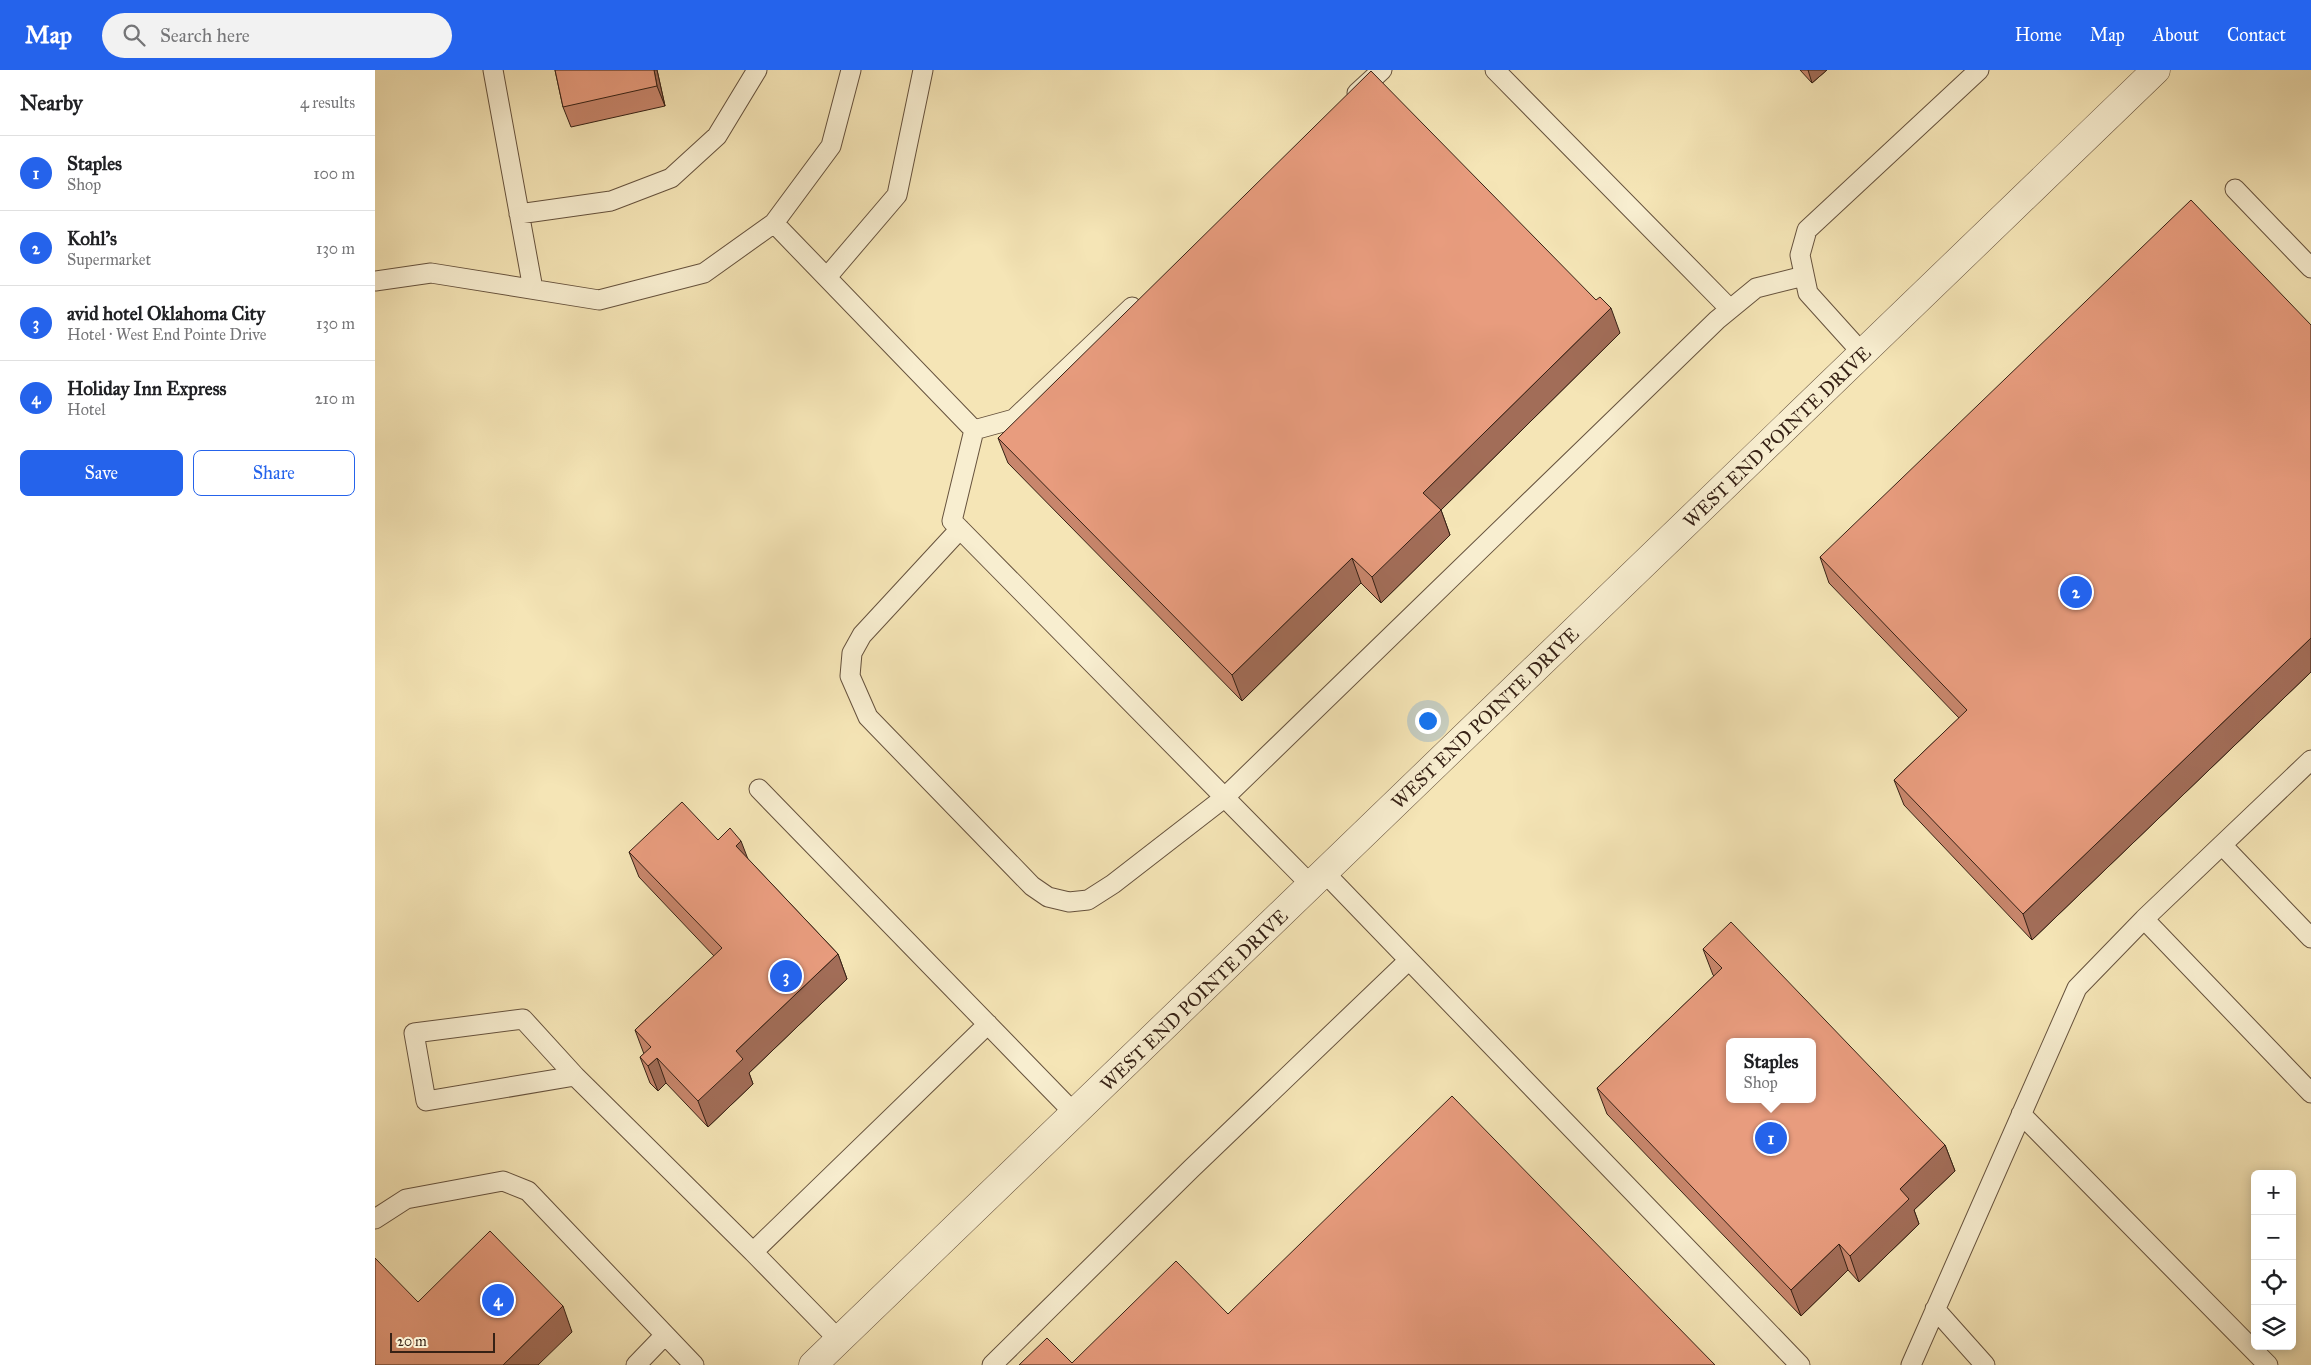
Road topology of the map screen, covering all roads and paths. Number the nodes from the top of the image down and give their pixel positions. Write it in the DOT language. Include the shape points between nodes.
graph roads {
  1 [pos="493,70"];
  2 [pos="757,70"];
  3 [pos="851,70"];
  4 [pos="923,70"];
  5 [pos="1381,70"];
  6 [pos="1495,70"];
  7 [pos="1979,70"];
  8 [pos="2156,70"];
  9 [pos="1342,108"];
  10 [pos="2235,189"];
  11 [pos="519,214"];
  12 [pos="775,223"];
  13 [pos="2311,268"];
  14 [pos="1805,276"];
  15 [pos="827,277"];
  16 [pos="375,281"];
  17 [pos="533,289"];
  18 [pos="1143,296"];
  19 [pos="1730,310"];
  20 [pos="1863,354"];
  21 [pos="974,430"];
  22 [pos="959,529"];
  23 [pos="2311,760"];
  24 [pos="759,789"];
  25 [pos="1224,798"];
  26 [pos="2222,844"];
  27 [pos="1318,880"];
  28 [pos="2144,919"];
  29 [pos="2311,938"];
  30 [pos="1409,960"];
  31 [pos="988,1024"];
  32 [pos="575,1076"];
  33 [pos="2311,1093"];
  34 [pos="1075,1114"];
  35 [pos="2021,1114"];
  36 [pos="375,1219"];
  37 [pos="753,1252"];
  38 [pos="1935,1309"];
  39 [pos="665,1336"];
  40 [pos="839,1340"];
  41 [pos="635,1365"];
  42 [pos="694,1365"];
  43 [pos="813,1365"];
  44 [pos="992,1365"];
  45 [pos="1800,1365"];
  46 [pos="1911,1365"];
  47 [pos="1985,1365"];
  48 [pos="2268,1365"];
  1 -- 11 [label="lane"];
  2 -- 11 [label="lane" via="717,136 671,178 611,201"];
  3 -- 12 [label="lane" via="831,146"];
  4 -- 15 [label="lane" via="897,195"];
  5 -- 9 [label="lane"];
  6 -- 19 [label="lane"];
  7 -- 14 [label="lane" via="1807,230 1800,255"];
  8 -- 20 [label="street, WEST END POINTE DRIVE"];
  10 -- 13 [label="lane"];
  11 -- 17 [label="lane"];
  12 -- 15 [label="lane"];
  12 -- 17 [label="lane" via="704,273 599,300"];
  14 -- 19 [label="lane" via="1756,288"];
  14 -- 20 [label="lane" via="1808,293"];
  15 -- 21 [label="lane"];
  16 -- 17 [label="lane" via="431,273"];
  18 -- 21 [label="lane" via="1014,419"];
  19 -- 25 [label="lane"];
  20 -- 27 [label="street, WEST END POINTE DRIVE"];
  21 -- 22 [label="lane" via="952,521"];
  22 -- 25 [label="lane"];
  22 -- 25 [label="lane" via="862,635 852,653 850,676 868,717 1033,886 1048,897 1069,902 1088,900"];
  23 -- 26 [label="lane"];
  24 -- 31 [label="lane"];
  25 -- 27 [label="lane"];
  26 -- 28 [label="lane"];
  26 -- 29 [label="lane"];
  27 -- 30 [label="lane"];
  27 -- 34 [label="street, WEST END POINTE DRIVE"];
  28 -- 33 [label="lane"];
  28 -- 35 [label="lane" via="2077,988"];
  30 -- 44 [label="lane"];
  30 -- 45 [label="lane"];
  31 -- 34 [label="lane"];
  31 -- 37 [label="lane"];
  32 -- 32 [label="lane" via="426,1102 414,1033 523,1019"];
  32 -- 37 [label="lane"];
  34 -- 40 [label="street, WEST END POINTE DRIVE"];
  35 -- 38 [label="lane"];
  35 -- 48 [label="lane"];
  36 -- 39 [label="lane" via="406,1198 503,1181 520,1187 528,1191"];
  37 -- 40 [label="lane"];
  38 -- 46 [label="lane"];
  38 -- 47 [label="lane"];
  39 -- 41 [label="lane"];
  39 -- 42 [label="lane"];
  40 -- 43 [label="street, WEST END POINTE DRIVE"];
}
